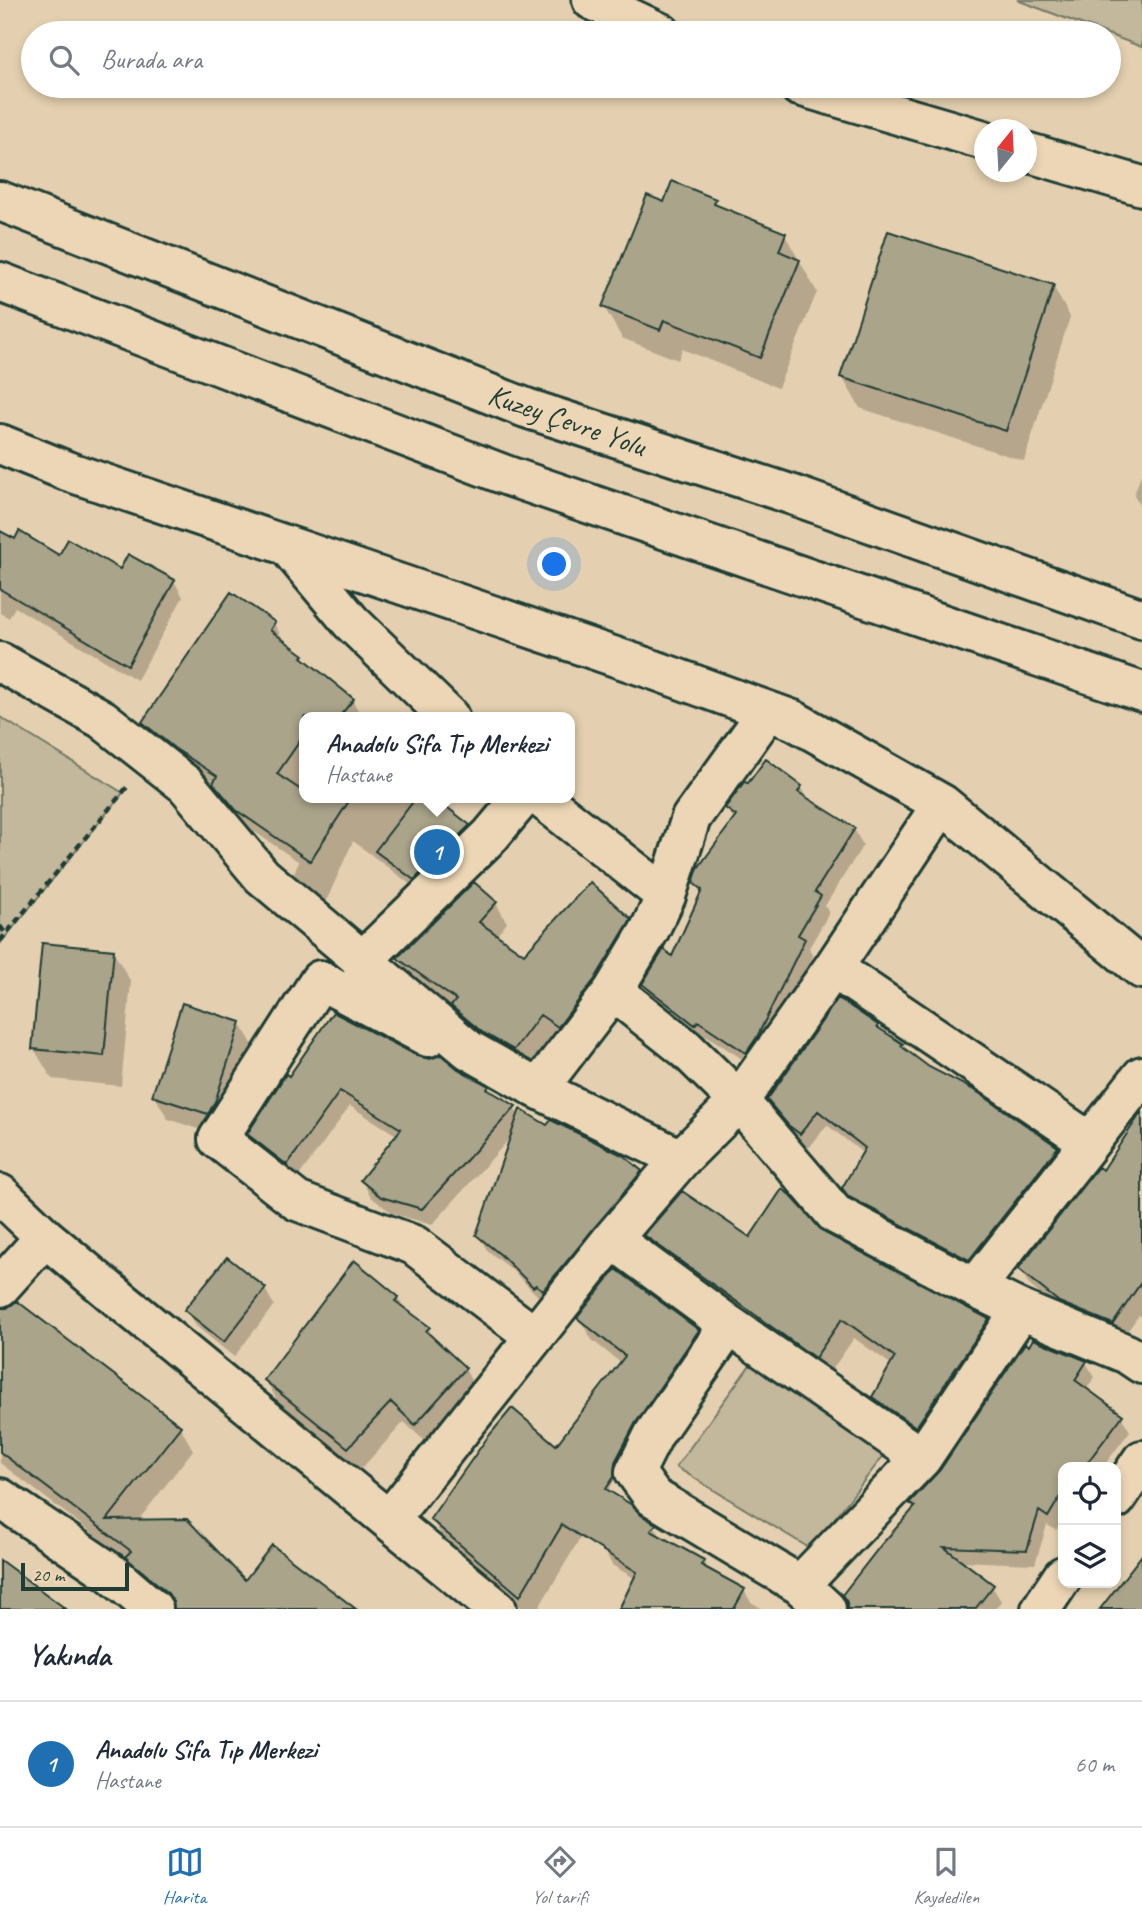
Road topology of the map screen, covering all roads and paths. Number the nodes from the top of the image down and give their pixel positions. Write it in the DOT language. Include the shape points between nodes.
graph roads {
  1 [pos="592,0"];
  2 [pos="637,21"];
  3 [pos="840,98"];
  4 [pos="974,137"];
  5 [pos="1037,155"];
  6 [pos="1142,186"];
  7 [pos="0,201"];
  8 [pos="0,282"];
  9 [pos="0,444"];
  10 [pos="289,548"];
  11 [pos="1142,619"];
  12 [pos="0,662"];
  13 [pos="1142,692"];
  14 [pos="768,711"];
  15 [pos="444,712"];
  16 [pos="151,758"];
  17 [pos="518,803"];
  18 [pos="547,803"];
  19 [pos="942,804"];
  20 [pos="666,895"];
  21 [pos="0,926"];
  22 [pos="6,934"];
  23 [pos="0,942"];
  24 [pos="361,962"];
  25 [pos="833,968"];
  26 [pos="1142,969"];
  27 [pos="613,991"];
  28 [pos="469,1051"];
  29 [pos="1142,1076"];
  30 [pos="538,1089"];
  31 [pos="739,1101"];
  32 [pos="1090,1142"];
  33 [pos="681,1158"];
  34 [pos="0,1194"];
  35 [pos="45,1237"];
  36 [pos="612,1239"];
  37 [pos="0,1287"];
  38 [pos="975,1288"];
  39 [pos="1021,1310"];
  40 [pos="729,1325"];
  41 [pos="534,1336"];
  42 [pos="1137,1350"];
  43 [pos="922,1458"];
  44 [pos="1142,1460"];
  45 [pos="1121,1492"];
  46 [pos="6,1510"];
  47 [pos="389,1520"];
  48 [pos="1058,1584"];
  49 [pos="813,1597"];
  50 [pos="153,1609"];
  51 [pos="498,1609"];
  52 [pos="1041,1609"];
  1 -- 2 [label="street"];
  3 -- 4 [label="street"];
  5 -- 6 [label="street"];
  7 -- 11 [label="street, Kuzey Çevre Yolu" via="526,408"];
  8 -- 13 [label="street" via="508,476"];
  9 -- 10 [label="street"];
  10 -- 14 [label="street"];
  10 -- 15 [label="street" via="351,622"];
  12 -- 16 [label="street" via="102,719"];
  14 -- 19 [label="street" via="793,720"];
  14 -- 20 [label="street" via="691,818"];
  16 -- 22 [label="path"];
  16 -- 24 [label="street" via="186,785 262,876"];
  17 -- 24 [label="street"];
  18 -- 20 [label="street"];
  19 -- 25 [label="street"];
  19 -- 26 [label="street"];
  20 -- 27 [label="street"];
  21 -- 22 [label="path"];
  22 -- 23 [label="path"];
  24 -- 28 [label="street"];
  25 -- 31 [label="street"];
  25 -- 32 [label="street"];
  27 -- 30 [label="street"];
  27 -- 31 [label="street" via="686,1049"];
  28 -- 30 [label="street"];
  28 -- 41 [label="street" via="428,1037 320,980 218,1139 297,1201 414,1245"];
  29 -- 32 [label="street"];
  30 -- 33 [label="street"];
  31 -- 33 [label="street"];
  31 -- 38 [label="street" via="835,1214"];
  32 -- 38 [label="street"];
  33 -- 36 [label="street"];
  34 -- 35 [label="street"];
  35 -- 37 [label="street"];
  35 -- 47 [label="street"];
  36 -- 40 [label="street"];
  36 -- 41 [label="street"];
  38 -- 39 [label="street"];
  39 -- 42 [label="street"];
  39 -- 43 [label="street"];
  40 -- 43 [label="street"];
  40 -- 49 [label="street" via="654,1434 635,1472 653,1497"];
  41 -- 47 [label="street"];
  43 -- 49 [label="street"];
  44 -- 45 [label="street"];
  46 -- 50 [label="street" via="111,1573"];
  47 -- 51 [label="street"];
  48 -- 52 [label="street"];
}
